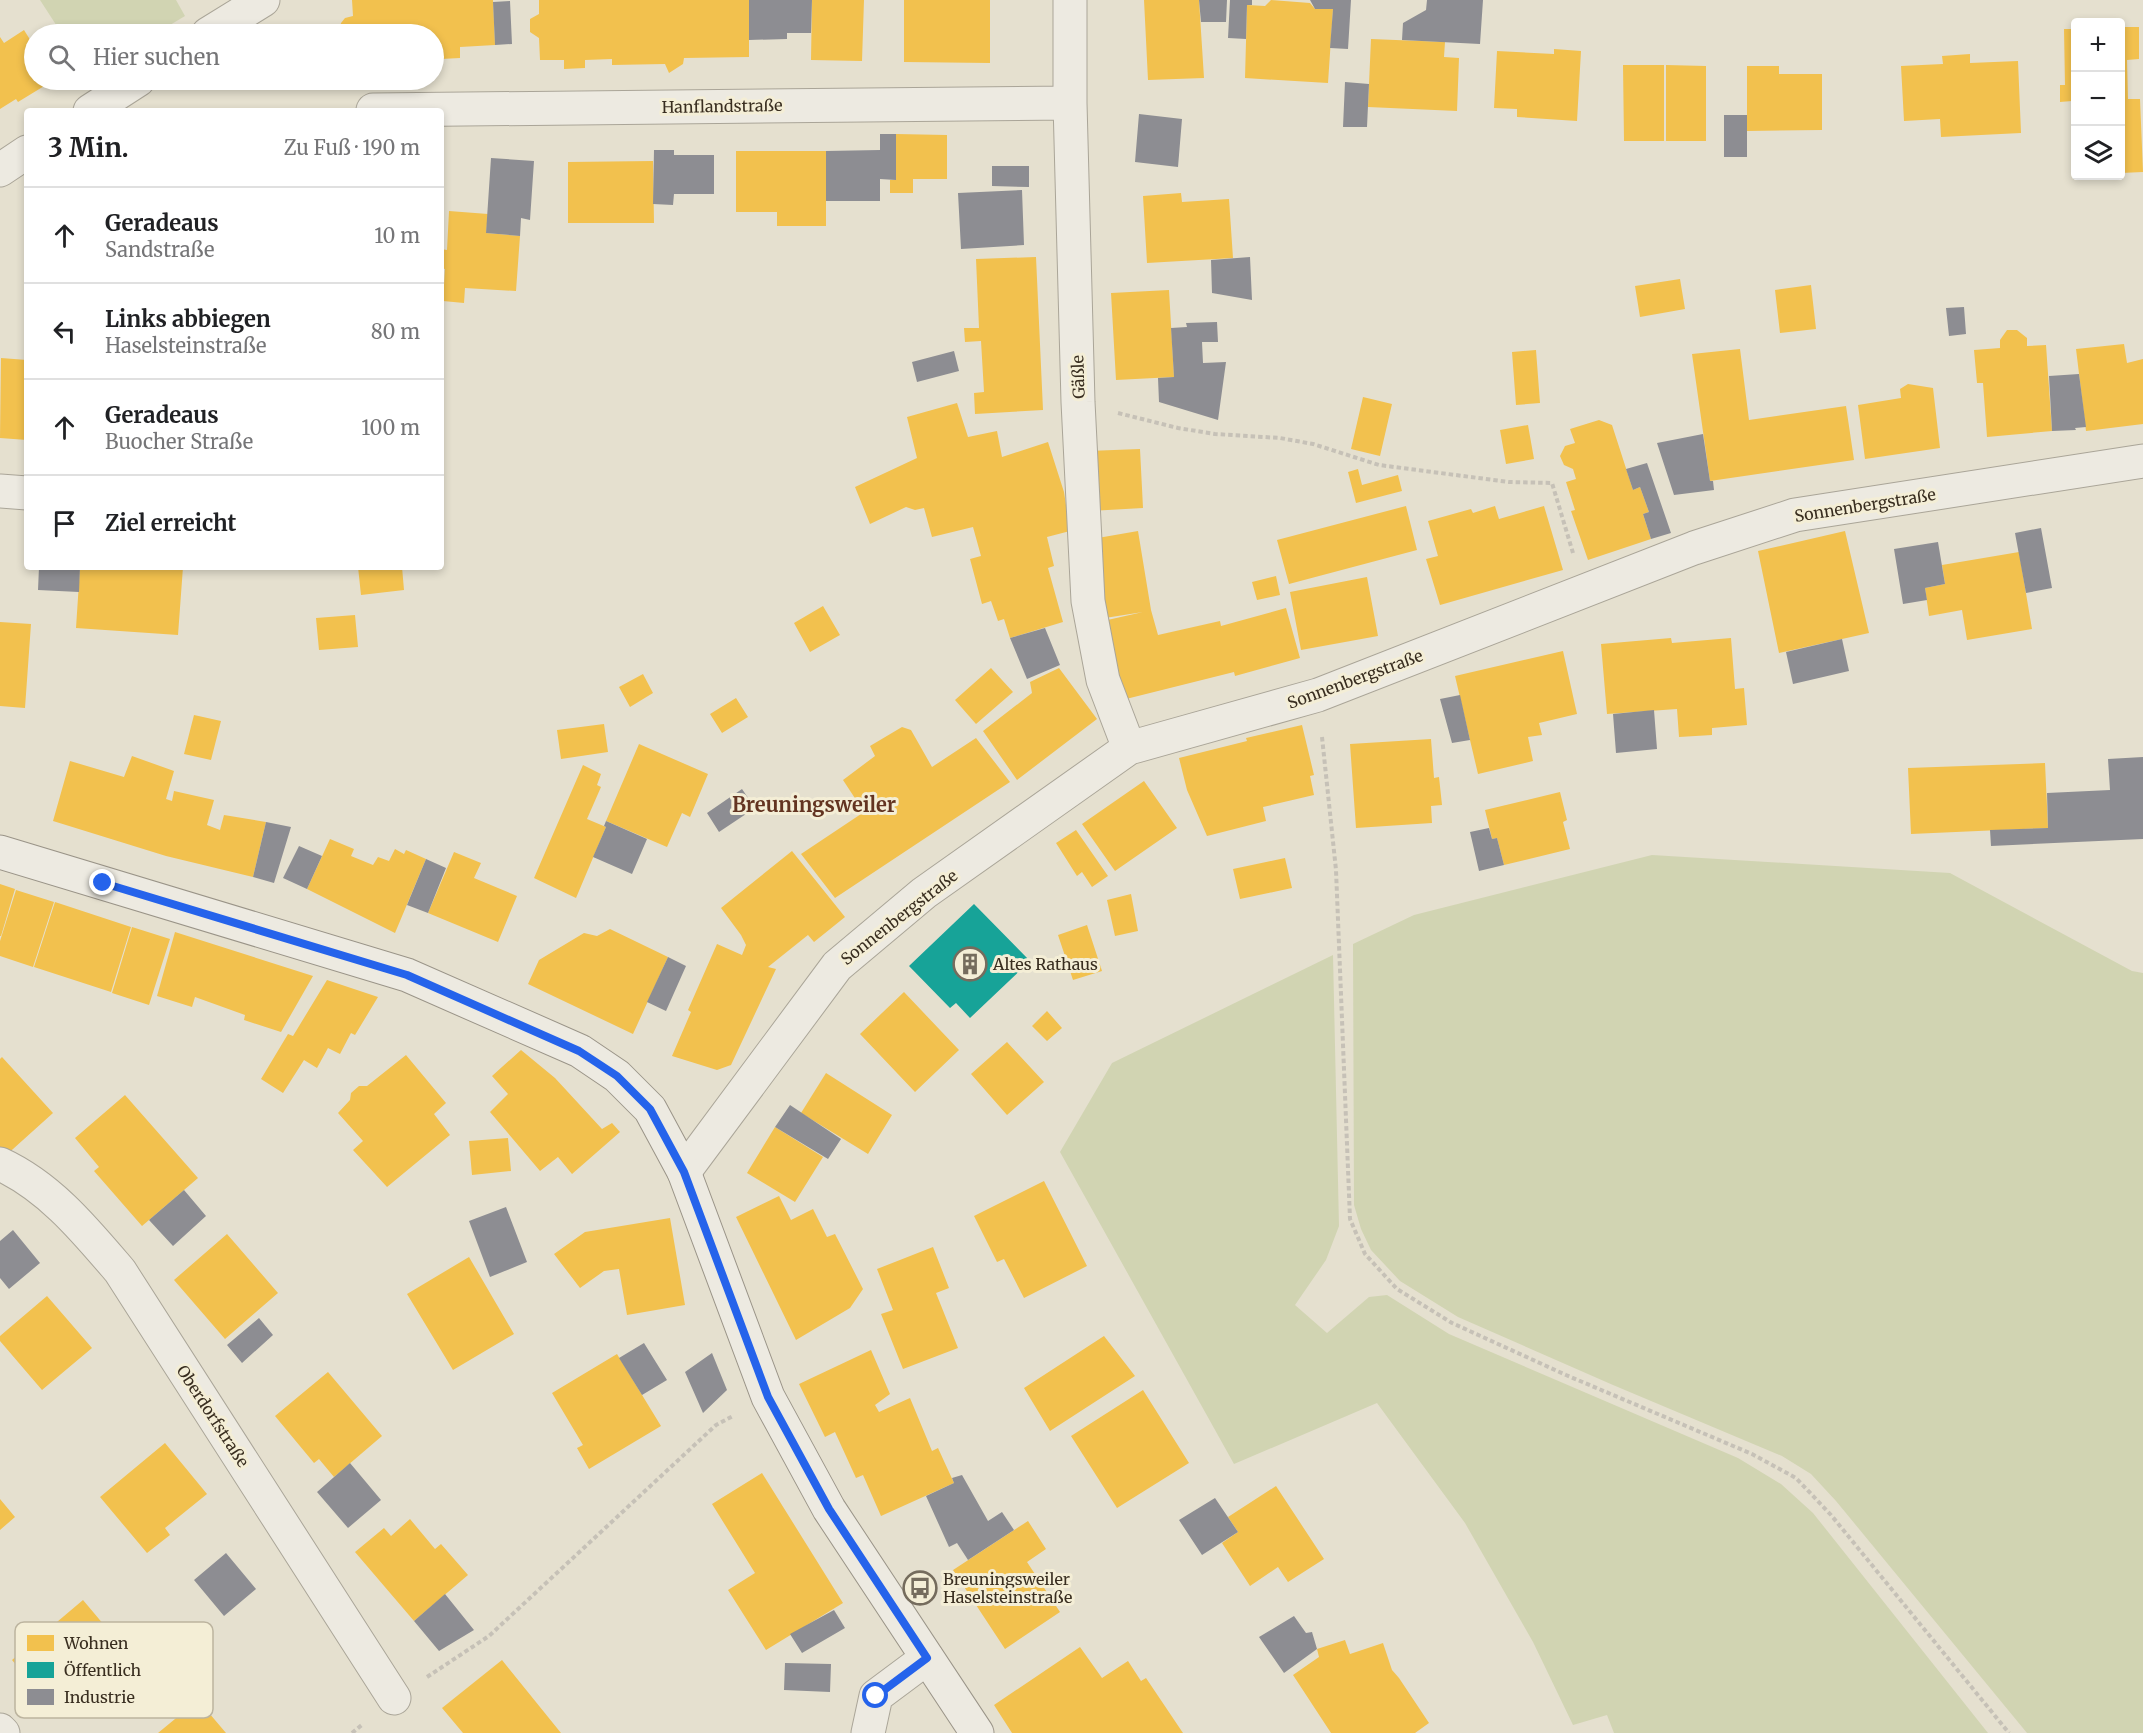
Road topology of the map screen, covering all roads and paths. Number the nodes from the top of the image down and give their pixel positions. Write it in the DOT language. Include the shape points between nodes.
graph roads {
  1 [pos="263,0"];
  2 [pos="1071,0"];
  3 [pos="224,24"];
  4 [pos="123,90"];
  5 [pos="1070,103"];
  6 [pos="95,108"];
  7 [pos="444,109"];
  8 [pos="24,154"];
  9 [pos="0,170"];
  10 [pos="1078,402"];
  11 [pos="2143,462"];
  12 [pos="0,491"];
  13 [pos="24,493"];
  14 [pos="1584,591"];
  15 [pos="1318,695"];
  16 [pos="1129,748"];
  17 [pos="0,852"];
  18 [pos="0,1164"];
  19 [pos="684,1172"];
  20 [pos="717,1425"];
  21 [pos="927,1658"];
  22 [pos="394,1698"];
  23 [pos="352,1733"];
  24 [pos="868,1733"];
  25 [pos="977,1733"];
  26 [pos="2009,1733"];
  1 -- 3 [label="street"];
  2 -- 5 [label="street, Gäßle"];
  4 -- 6 [label="street"];
  5 -- 7 [label="street, Hanflandstraße"];
  5 -- 10 [label="street, Gäßle"];
  8 -- 9 [label="street"];
  10 -- 14 [label="path" via="1178,428 1313,444 1379,465 1509,482 1552,483"];
  10 -- 16 [label="street, Gäßle" via="1088,601 1103,680"];
  11 -- 14 [label="street, Sonnenbergstraße" via="1795,514"];
  12 -- 13 [label="street"];
  14 -- 15 [label="street, Sonnenbergstraße"];
  15 -- 16 [label="street, Sonnenbergstraße"];
  15 -- 26 [label="path" via="1336,870 1350,1219 1365,1254 1397,1288 1452,1323 1752,1454 1796,1478 1831,1515"];
  16 -- 19 [label="street, Sonnenbergstraße" via="924,893 837,966"];
  17 -- 19 [label="street" via="407,975 579,1051 617,1076 650,1109"];
  18 -- 22 [label="street, Oberdorfstraße" via="19,1173 68,1211 120,1271"];
  19 -- 21 [label="street" via="768,1397 829,1509"];
  20 -- 22 [label="path" via="489,1636"];
  21 -- 24 [label="street" via="876,1696"];
  21 -- 25 [label="street"];
  22 -- 23 [label="path"];
}
